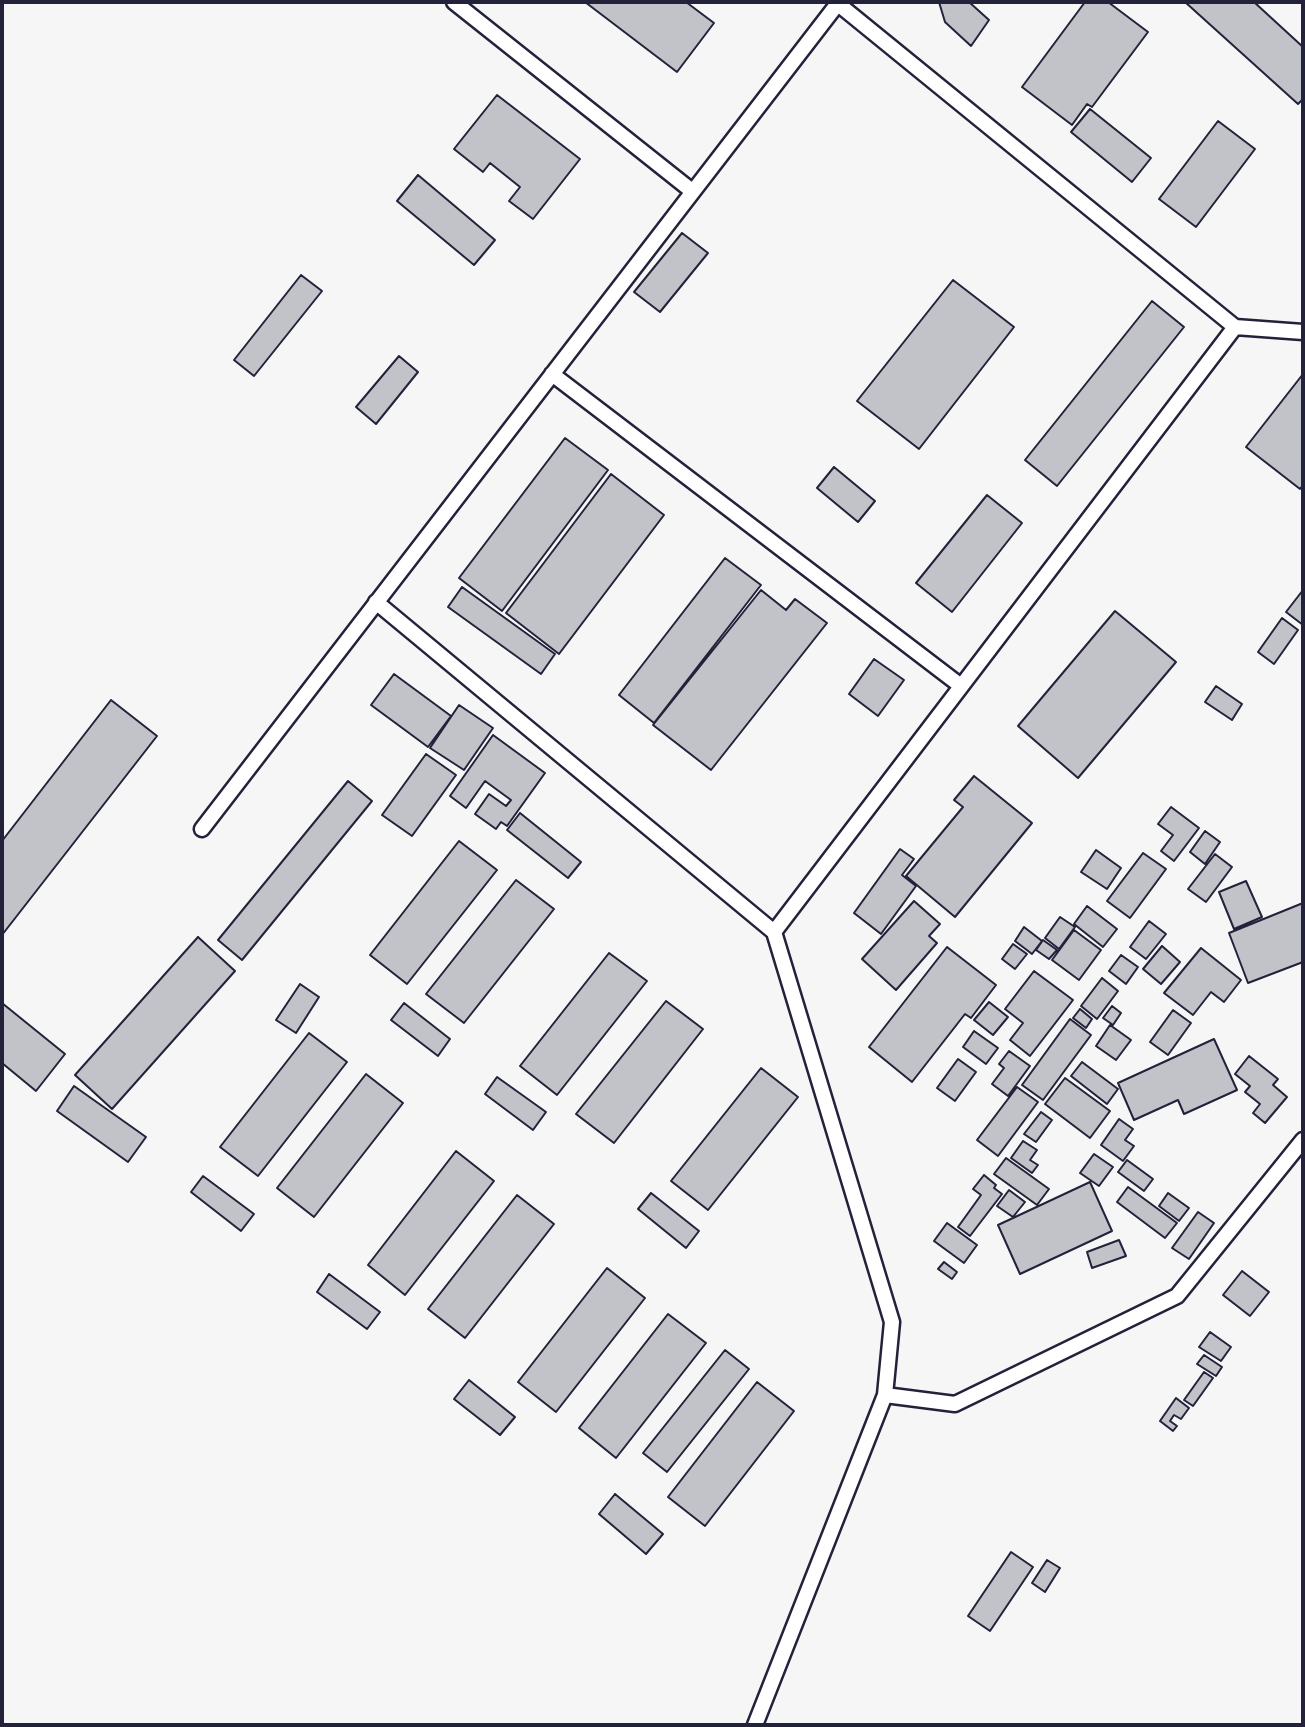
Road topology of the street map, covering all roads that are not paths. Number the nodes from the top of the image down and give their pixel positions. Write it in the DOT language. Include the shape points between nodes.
graph roads {
  1 [pos="454,2"];
  2 [pos="838,3"];
  3 [pos="692,191"];
  4 [pos="1234,327"];
  5 [pos="1303,332"];
  6 [pos="552,374"];
  7 [pos="376,602"];
  8 [pos="961,686"];
  9 [pos="202,829"];
  10 [pos="774,932"];
  11 [pos="1303,1140"];
  12 [pos="885,1395"];
  13 [pos="755,1725"];
  1 -- 3 [label="lane"];
  2 -- 3 [label="lane"];
  2 -- 4 [label="lane"];
  3 -- 6 [label="lane"];
  4 -- 5 [label="lane"];
  4 -- 8 [label="lane"];
  6 -- 7 [label="lane"];
  6 -- 8 [label="lane"];
  7 -- 9 [label="lane"];
  7 -- 10 [label="lane"];
  8 -- 10 [label="lane"];
  10 -- 12 [label="lane" via="892,1322"];
  11 -- 12 [label="lane" via="1177,1296 956,1404"];
  12 -- 13 [label="lane"];
}
